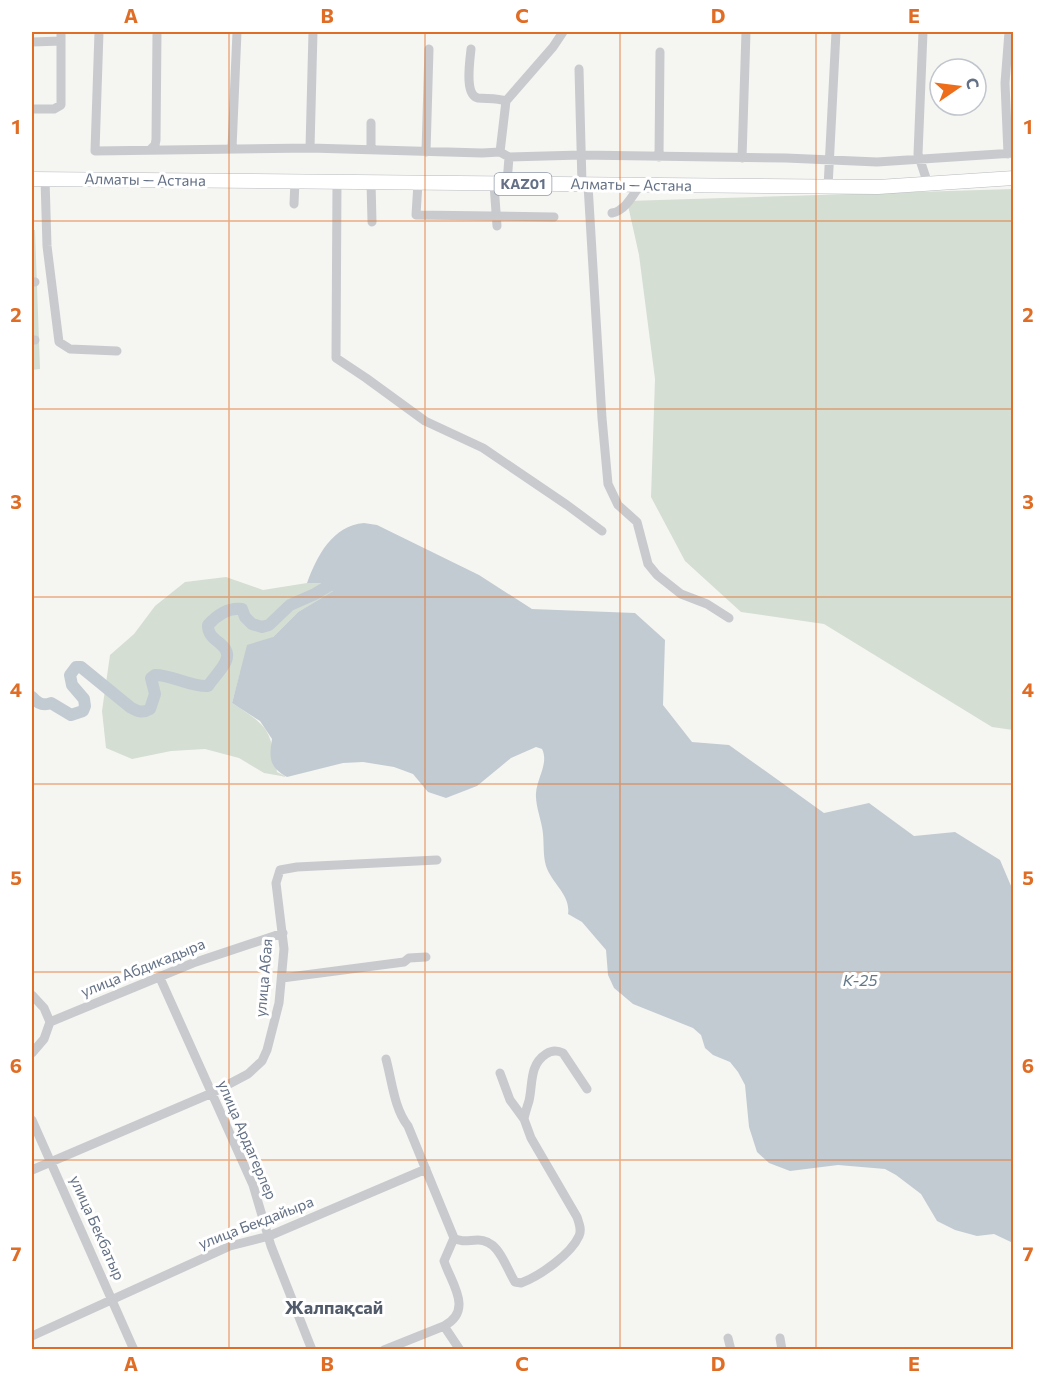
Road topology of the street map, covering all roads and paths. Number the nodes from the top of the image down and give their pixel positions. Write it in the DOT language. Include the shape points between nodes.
graph roads {
  1 [pos="99,32"];
  2 [pos="157,32"];
  3 [pos="237,32"];
  4 [pos="313,32"];
  5 [pos="563,32"];
  6 [pos="746,32"];
  7 [pos="836,32"];
  8 [pos="922,32"];
  9 [pos="1009,32"];
  10 [pos="61,36"];
  11 [pos="32,42"];
  12 [pos="429,49"];
  13 [pos="471,49"];
  14 [pos="660,52"];
  15 [pos="579,69"];
  16 [pos="506,101"];
  17 [pos="32,109"];
  18 [pos="371,123"];
  19 [pos="310,147"];
  20 [pos="232,148"];
  21 [pos="151,149"];
  22 [pos="371,149"];
  23 [pos="426,152"];
  24 [pos="1011,153"];
  25 [pos="505,154"];
  26 [pos="581,155"];
  27 [pos="659,157"];
  28 [pos="742,158"];
  29 [pos="829,160"];
  30 [pos="919,160"];
  31 [pos="1014,178"];
  32 [pos="38,179"];
  33 [pos="295,181"];
  34 [pos="337,182"];
  35 [pos="371,182"];
  36 [pos="418,183"];
  37 [pos="500,184"];
  38 [pos="928,184"];
  39 [pos="585,185"];
  40 [pos="640,185"];
  41 [pos="828,187"];
  42 [pos="294,204"];
  43 [pos="612,213"];
  44 [pos="554,217"];
  45 [pos="496,221"];
  46 [pos="372,222"];
  47 [pos="117,351"];
  48 [pos="602,531"];
  49 [pos="729,618"];
  50 [pos="437,860"];
  51 [pos="283,933"];
  52 [pos="426,957"];
  53 [pos="160,978"];
  54 [pos="282,978"];
  55 [pos="32,995"];
  56 [pos="50,1022"];
  57 [pos="32,1053"];
  58 [pos="386,1059"];
  59 [pos="500,1072"];
  60 [pos="587,1089"];
  61 [pos="212,1093"];
  62 [pos="524,1119"];
  63 [pos="32,1120"];
  64 [pos="51,1161"];
  65 [pos="426,1169"];
  66 [pos="32,1170"];
  67 [pos="268,1236"];
  68 [pos="454,1238"];
  69 [pos="112,1299"];
  70 [pos="444,1326"];
  71 [pos="32,1336"];
  72 [pos="728,1338"];
  73 [pos="780,1338"];
  74 [pos="134,1350"];
  75 [pos="312,1350"];
  76 [pos="384,1350"];
  77 [pos="460,1350"];
  78 [pos="731,1350"];
  79 [pos="782,1350"];
  1 -- 21 [label="street" via="95,151"];
  2 -- 21 [label="street" via="156,140"];
  3 -- 20 [label="street"];
  4 -- 19 [label="street"];
  5 -- 16 [label="street"];
  6 -- 28 [label="street"];
  7 -- 29 [label="street"];
  8 -- 30 [label="street"];
  9 -- 24 [label="street" via="1005,83"];
  10 -- 11 [label="street"];
  10 -- 17 [label="street" via="60,105 54,110"];
  12 -- 23 [label="street"];
  13 -- 16 [label="street" via="471,94"];
  14 -- 27 [label="street"];
  15 -- 26 [label="street"];
  16 -- 25 [label="street"];
  18 -- 22 [label="street"];
  19 -- 20 [label="street"];
  19 -- 22 [label="street"];
  20 -- 21 [label="street"];
  22 -- 23 [label="street"];
  23 -- 25 [label="street"];
  24 -- 30 [label="street"];
  25 -- 26 [label="street"];
  25 -- 37 [label="street"];
  26 -- 27 [label="street"];
  26 -- 39 [label="street"];
  27 -- 28 [label="street"];
  28 -- 29 [label="street"];
  29 -- 30 [label="street"];
  29 -- 41 [label="street"];
  30 -- 38 [label="street"];
  31 -- 38 [label="highway, Алматы — Астана / KАZ01"];
  32 -- 33 [label="highway, Алматы — Астана / KАZ01"];
  32 -- 47 [label="street" via="59,342 70,350"];
  33 -- 34 [label="highway, Алматы — Астана / KАZ01"];
  33 -- 42 [label="street"];
  34 -- 35 [label="highway, Алматы — Астана / KАZ01"];
  34 -- 48 [label="street" via="336,358 425,421 483,448"];
  35 -- 36 [label="highway, Алматы — Астана / KАZ01"];
  35 -- 46 [label="street"];
  36 -- 37 [label="highway, Алматы — Астана / KАZ01"];
  36 -- 45 [label="street" via="416,215"];
  37 -- 39 [label="highway, Алматы — Астана / KАZ01"];
  37 -- 45 [label="street"];
  38 -- 41 [label="highway, Алматы — Астана / KАZ01"];
  39 -- 40 [label="highway, Алматы — Астана / KАZ01"];
  39 -- 49 [label="street" via="608,484 618,505 637,522 648,564 657,575 681,594"];
  40 -- 41 [label="highway, Алматы — Астана / KАZ01"];
  40 -- 43 [label="street" via="618,213"];
  44 -- 45 [label="street"];
  50 -- 51 [label="street, улица Абая" via="284,868 276,883"];
  51 -- 53 [label="street, улица Абдикадыра"];
  51 -- 54 [label="street, улица Абая"];
  52 -- 54 [label="street"];
  53 -- 56 [label="street, улица Абдикадыра"];
  53 -- 61 [label="street, улица Ардагерлер"];
  54 -- 61 [label="street, улица Абая" via="275,1023 262,1061 238,1080"];
  55 -- 56 [label="street"];
  56 -- 57 [label="street" via="44,1039"];
  58 -- 65 [label="street" via="398,1108"];
  59 -- 62 [label="street" via="510,1100"];
  60 -- 62 [label="street" via="563,1053 548,1052 534,1068"];
  61 -- 64 [label="street, улица Абая"];
  61 -- 67 [label="street, улица Ардагерлер" via="253,1185"];
  62 -- 68 [label="street" via="531,1138 578,1217 579,1235 558,1260 521,1283 515,1282 492,1244"];
  63 -- 64 [label="street, улица Бекбатыр"];
  64 -- 66 [label="street, улица Абая"];
  64 -- 69 [label="street, улица Бекбатыр"];
  65 -- 67 [label="street, улица Бекдайыра"];
  65 -- 68 [label="street"];
  67 -- 69 [label="street, улица Бекдайыра" via="230,1246"];
  67 -- 75 [label="street, улица Ардагерлер"];
  68 -- 70 [label="street" via="444,1261 460,1305 454,1319"];
  69 -- 71 [label="street, улица Бекдайыра"];
  69 -- 74 [label="street, улица Бекбатыр"];
  70 -- 76 [label="street"];
  70 -- 77 [label="street"];
  72 -- 78 [label="street"];
  73 -- 79 [label="street"];
}
